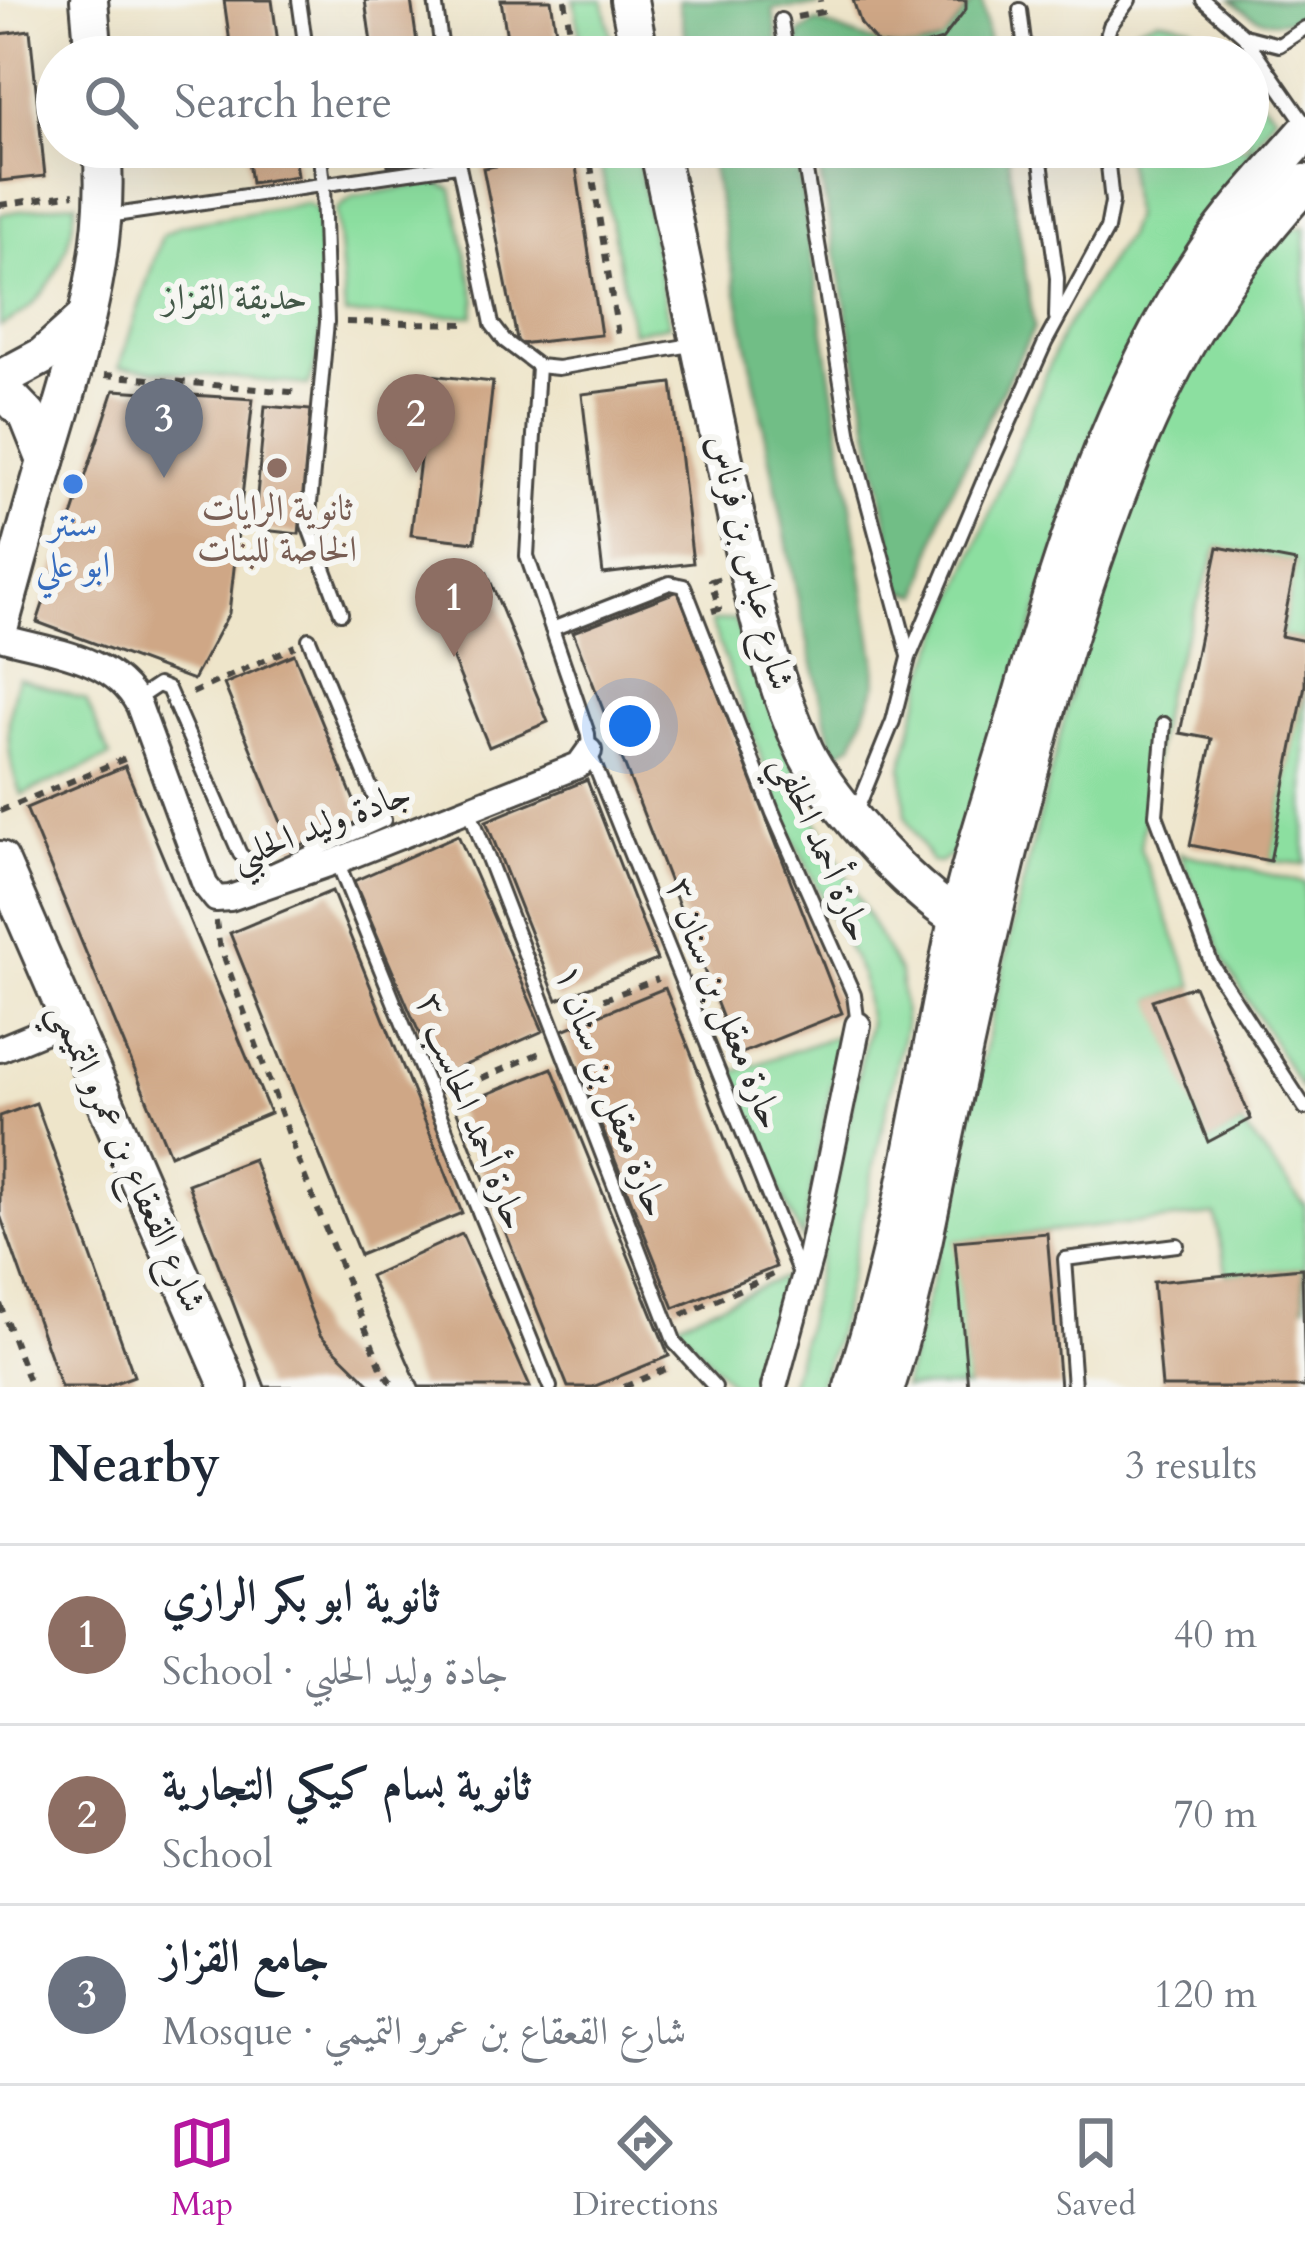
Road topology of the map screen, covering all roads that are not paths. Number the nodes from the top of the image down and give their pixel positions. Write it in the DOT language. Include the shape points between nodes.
graph roads {
  1 [pos="89,0"];
  2 [pos="299,0"];
  3 [pos="435,0"];
  4 [pos="628,0"];
  5 [pos="1130,0"];
  6 [pos="1203,0"];
  7 [pos="1020,10"];
  8 [pos="781,20"];
  9 [pos="1305,28"];
  10 [pos="92,36"];
  11 [pos="304,36"];
  12 [pos="440,36"];
  13 [pos="636,36"];
  14 [pos="784,36"];
  15 [pos="1023,36"];
  16 [pos="1107,36"];
  17 [pos="1244,36"];
  18 [pos="1269,42"];
  19 [pos="1269,72"];
  20 [pos="1305,124"];
  21 [pos="1305,134"];
  22 [pos="103,168"];
  23 [pos="321,168"];
  24 [pos="438,168"];
  25 [pos="459,168"];
  26 [pos="662,168"];
  27 [pos="805,168"];
  28 [pos="1042,168"];
  29 [pos="1108,168"];
  30 [pos="1262,177"];
  31 [pos="1305,182"];
  32 [pos="323,185"];
  33 [pos="102,204"];
  34 [pos="84,319"];
  35 [pos="1056,325"];
  36 [pos="699,343"];
  37 [pos="538,366"];
  38 [pos="0,383"];
  39 [pos="46,461"];
  40 [pos="341,613"];
  41 [pos="0,625"];
  42 [pos="552,629"];
  43 [pos="0,637"];
  44 [pos="309,639"];
  45 [pos="909,658"];
  46 [pos="139,706"];
  47 [pos="1164,724"];
  48 [pos="589,751"];
  49 [pos="468,808"];
  50 [pos="854,817"];
  51 [pos="0,860"];
  52 [pos="337,862"];
  53 [pos="973,925"];
  54 [pos="68,1021"];
  55 [pos="858,1025"];
  56 [pos="0,1049"];
  57 [pos="1305,1108"];
  58 [pos="1178,1245"];
  59 [pos="800,1273"];
  60 [pos="230,1387"];
  61 [pos="550,1387"];
  62 [pos="716,1387"];
  63 [pos="774,1387"];
  64 [pos="853,1387"];
  65 [pos="886,1387"];
  66 [pos="1074,1387"];
  1 -- 10 [label="main road"];
  2 -- 11 [label="lane"];
  3 -- 12 [label="lane"];
  4 -- 13 [label="main road"];
  5 -- 16 [label="lane"];
  6 -- 17 [label="lane"];
  7 -- 15 [label="lane"];
  8 -- 14 [label="lane"];
  9 -- 18 [label="lane" via="1280,45"];
  19 -- 20 [label="lane"];
  21 -- 30 [label="main road"];
  22 -- 33 [label="main road"];
  23 -- 32 [label="lane"];
  24 -- 32 [label="lane"];
  25 -- 37 [label="lane" via="492,324"];
  26 -- 36 [label="main road, شارع عباس بن فرناس"];
  27 -- 45 [label="lane" via="850,437"];
  28 -- 35 [label="lane"];
  29 -- 35 [label="lane" via="1107,229"];
  30 -- 31 [label="lane"];
  30 -- 53 [label="main road" via="1183,288 1088,488 1029,670"];
  31 -- 53 [label="main road" via="1284,220 1214,299 1126,468"];
  32 -- 33 [label="lane"];
  32 -- 40 [label="lane" via="327,322 308,524"];
  33 -- 34 [label="main road"];
  34 -- 38 [label="main road"];
  34 -- 39 [label="main road"];
  35 -- 45 [label="lane"];
  36 -- 37 [label="lane"];
  36 -- 50 [label="main road, شارع عباس بن فرناس" via="772,663 822,782"];
  37 -- 42 [label="lane, حارة معقل بن سنان ٣" via="527,556"];
  38 -- 39 [label="main road" via="28,416"];
  39 -- 41 [label="main road"];
  42 -- 48 [label="lane, حارة معقل بن سنان ٣"];
  42 -- 55 [label="lane, حارة أحمد الحلفي" via="675,581 686,589 854,995"];
  43 -- 46 [label="street, جادة وليد الحلبي" via="98,665 123,681"];
  44 -- 46 [label="lane" via="384,820 271,871 240,854 168,689 158,686"];
  45 -- 50 [label="lane"];
  46 -- 52 [label="street, جادة وليد الحلبي" via="216,899"];
  47 -- 57 [label="lane" via="1156,814 1212,965"];
  48 -- 49 [label="street, جادة وليد الحلبي" via="579,765"];
  48 -- 59 [label="lane, حارة معقل بن سنان ٣"];
  49 -- 52 [label="street, جادة وليد الحلبي"];
  49 -- 62 [label="lane, حارة معقل بن سنان ١" via="675,1343"];
  50 -- 53 [label="main road, شارع عباس بن فرناس" via="908,878"];
  51 -- 54 [label="main road, شارع القعقاع بن عمرو التميمي"];
  52 -- 61 [label="lane, حارة أحمد الحاسب ٣"];
  53 -- 64 [label="main road"];
  53 -- 65 [label="main road" via="919,1262"];
  54 -- 56 [label="street"];
  54 -- 60 [label="main road, شارع القعقاع بن عمرو التميمي"];
  55 -- 59 [label="street"];
  58 -- 66 [label="lane" via="1065,1259"];
  59 -- 63 [label="street"];
}
